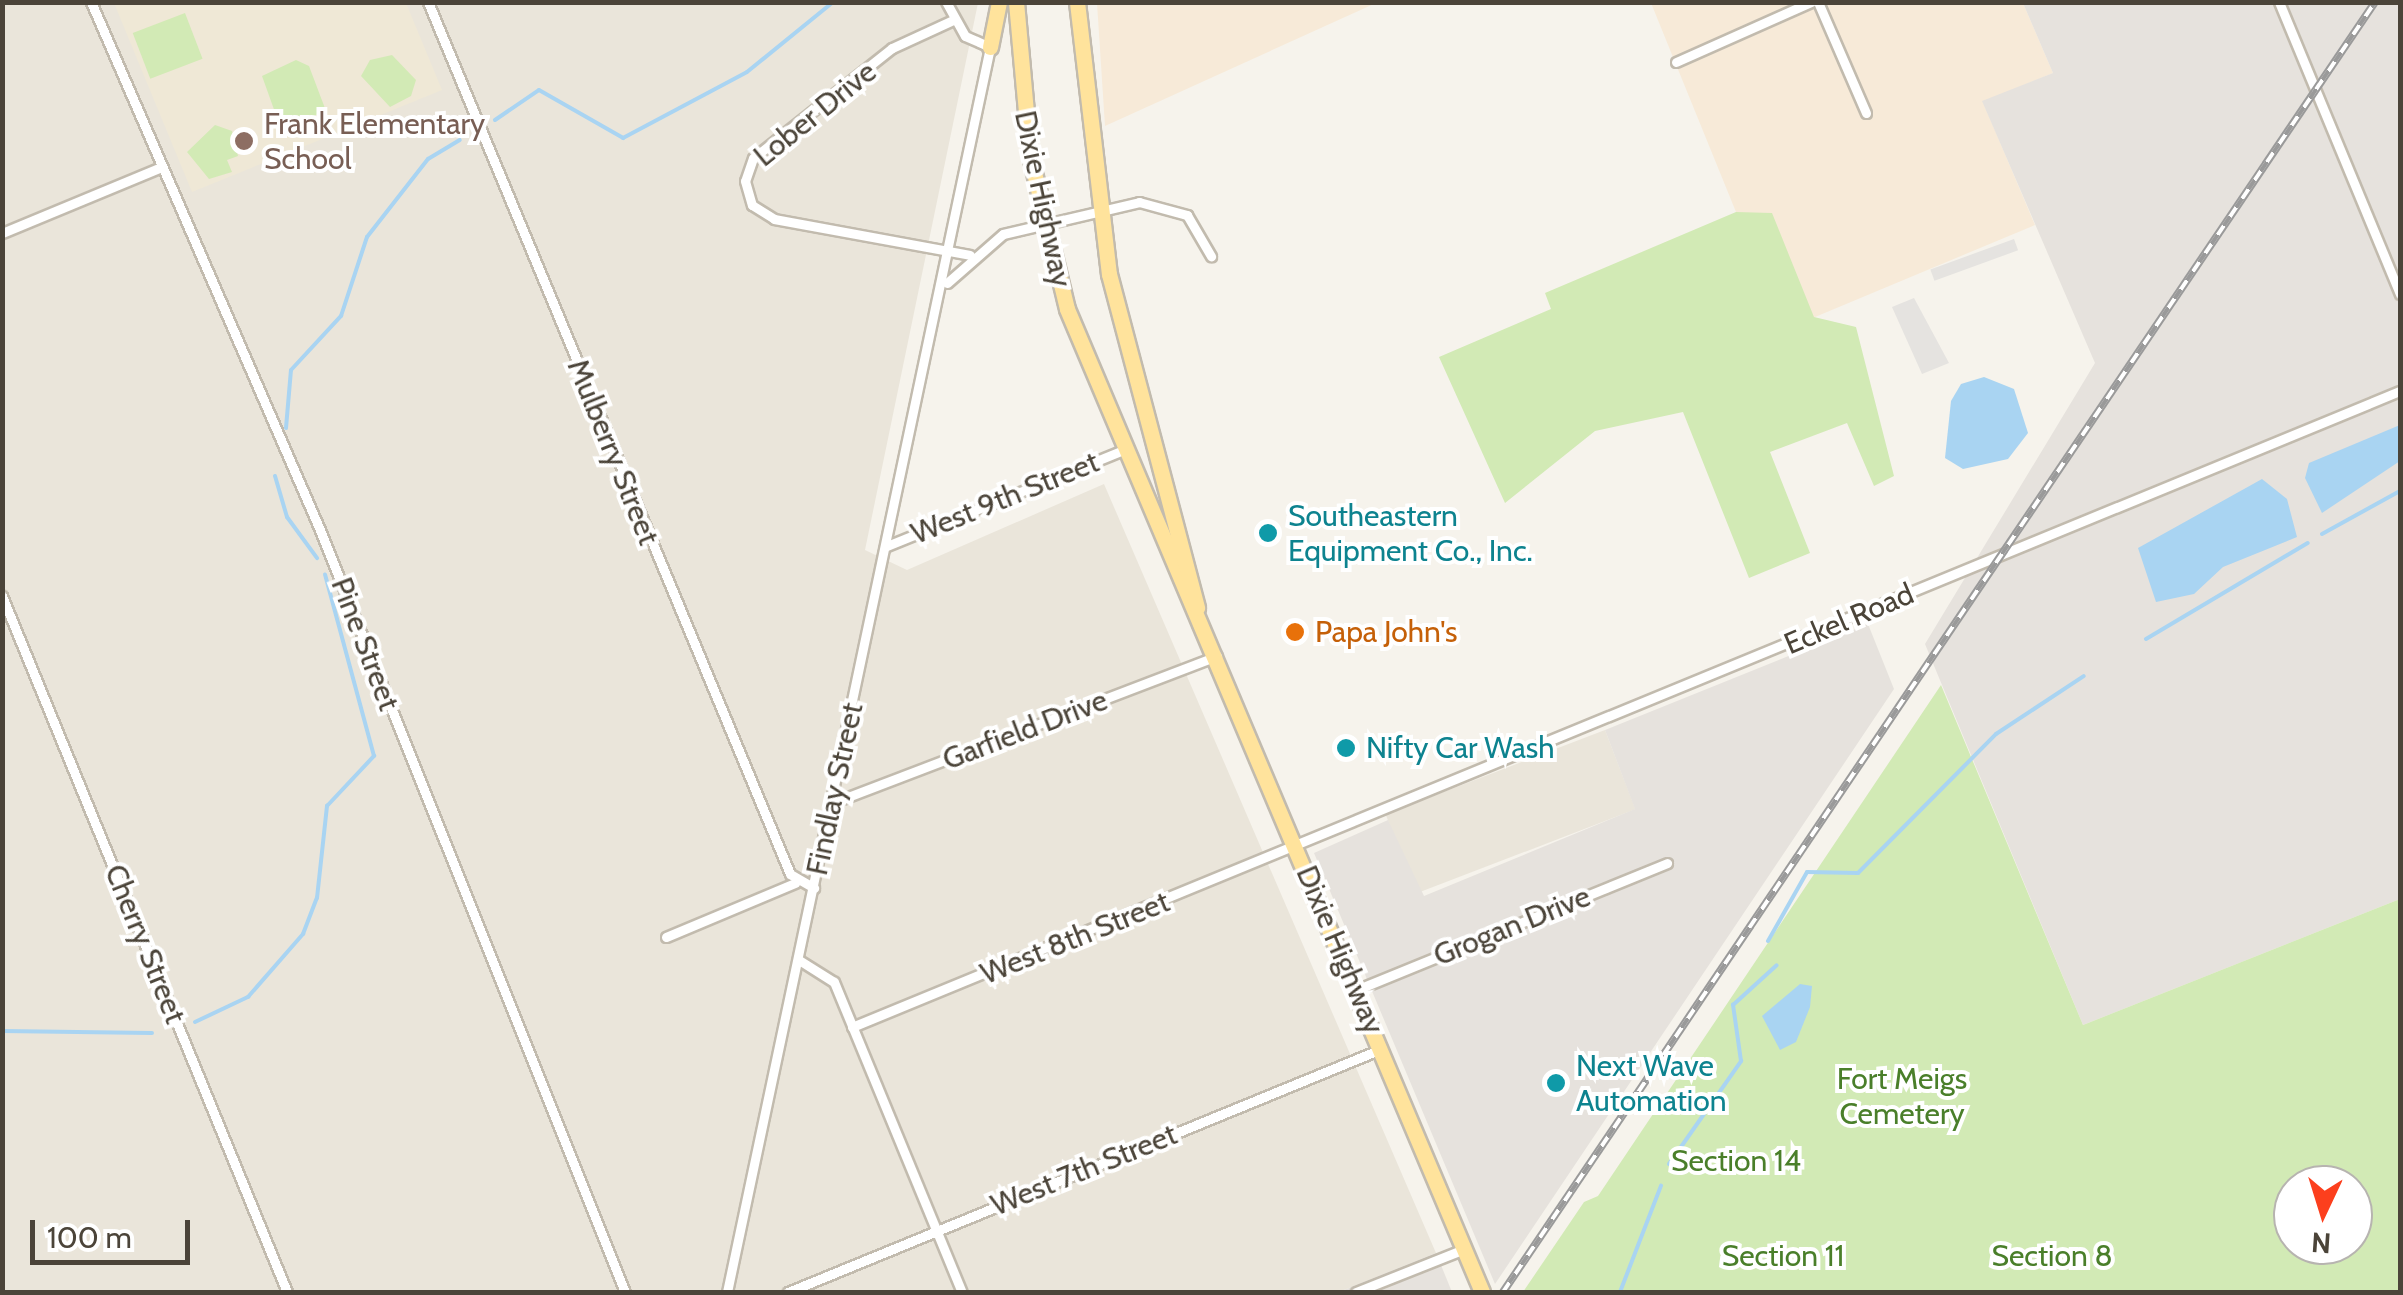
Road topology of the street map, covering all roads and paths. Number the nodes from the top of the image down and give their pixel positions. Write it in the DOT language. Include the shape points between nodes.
graph roads {
  1 [pos="91,2"];
  2 [pos="428,2"];
  3 [pos="946,2"];
  4 [pos="999,2"];
  5 [pos="1016,2"];
  6 [pos="1077,2"];
  7 [pos="1815,2"];
  8 [pos="2279,2"];
  9 [pos="953,20"];
  10 [pos="990,47"];
  11 [pos="1676,62"];
  12 [pos="1866,114"];
  13 [pos="158,168"];
  14 [pos="1098,211"];
  15 [pos="1043,224"];
  16 [pos="2,233"];
  17 [pos="946,250"];
  18 [pos="970,255"];
  19 [pos="1211,256"];
  20 [pos="945,285"];
  21 [pos="2400,294"];
  22 [pos="2400,390"];
  23 [pos="1123,450"];
  24 [pos="887,546"];
  25 [pos="2,596"];
  26 [pos="1196,608"];
  27 [pos="1217,656"];
  28 [pos="832,803"];
  29 [pos="1298,850"];
  30 [pos="1668,863"];
  31 [pos="795,882"];
  32 [pos="814,888"];
  33 [pos="666,937"];
  34 [pos="799,960"];
  35 [pos="1356,990"];
  36 [pos="852,1027"];
  37 [pos="1381,1049"];
  38 [pos="936,1230"];
  39 [pos="1464,1248"];
  40 [pos="287,1292"];
  41 [pos="624,1292"];
  42 [pos="727,1292"];
  43 [pos="788,1292"];
  44 [pos="962,1292"];
  45 [pos="1356,1292"];
  46 [pos="1482,1292"];
  1 -- 13 [label="street, Pine Street"];
  2 -- 31 [label="street, Mulberry Street"];
  3 -- 9 [label="street"];
  4 -- 10 [label="main road"];
  5 -- 15 [label="main road, Dixie Highway"];
  6 -- 14 [label="main road, Dixie Highway"];
  7 -- 11 [label="street"];
  7 -- 12 [label="street"];
  8 -- 21 [label="street"];
  9 -- 10 [label="street"];
  9 -- 17 [label="street, Lober Drive" via="892,48 754,158 745,181 752,205 774,219"];
  10 -- 17 [label="street, Findlay Street"];
  13 -- 16 [label="street"];
  13 -- 41 [label="street, Pine Street" via="320,530"];
  14 -- 15 [label="street, Findlay Street"];
  14 -- 19 [label="street, Findlay Street" via="1174,208 1196,226"];
  14 -- 26 [label="main road, Dixie Highway"];
  15 -- 18 [label="street, Findlay Street"];
  15 -- 23 [label="main road, Dixie Highway"];
  17 -- 18 [label="street, Lober Drive"];
  17 -- 20 [label="street, Findlay Street"];
  18 -- 20 [label="street, Findlay Street"];
  20 -- 24 [label="street, Findlay Street"];
  22 -- 29 [label="street, Eckel Road"];
  23 -- 24 [label="street, West 9th Street"];
  23 -- 26 [label="main road, Dixie Highway"];
  24 -- 28 [label="street, Findlay Street"];
  25 -- 40 [label="street, Cherry Street"];
  26 -- 27 [label="main road, Dixie Highway"];
  27 -- 28 [label="street, Garfield Drive"];
  27 -- 29 [label="main road, Dixie Highway"];
  28 -- 32 [label="street, Findlay Street"];
  29 -- 35 [label="main road, Dixie Highway"];
  29 -- 36 [label="street, West 8th Street"];
  30 -- 35 [label="street, Grogan Drive"];
  31 -- 32 [label="street"];
  31 -- 33 [label="street"];
  32 -- 34 [label="street, Findlay Street"];
  34 -- 36 [label="street" via="829,974"];
  34 -- 42 [label="street, Findlay Street"];
  35 -- 37 [label="main road, Dixie Highway"];
  36 -- 38 [label="street"];
  37 -- 38 [label="street, West 7th Street"];
  37 -- 39 [label="main road, Dixie Highway"];
  38 -- 43 [label="street, West 7th Street"];
  38 -- 44 [label="street"];
  39 -- 45 [label="street"];
  39 -- 46 [label="main road, Dixie Highway"];
}
